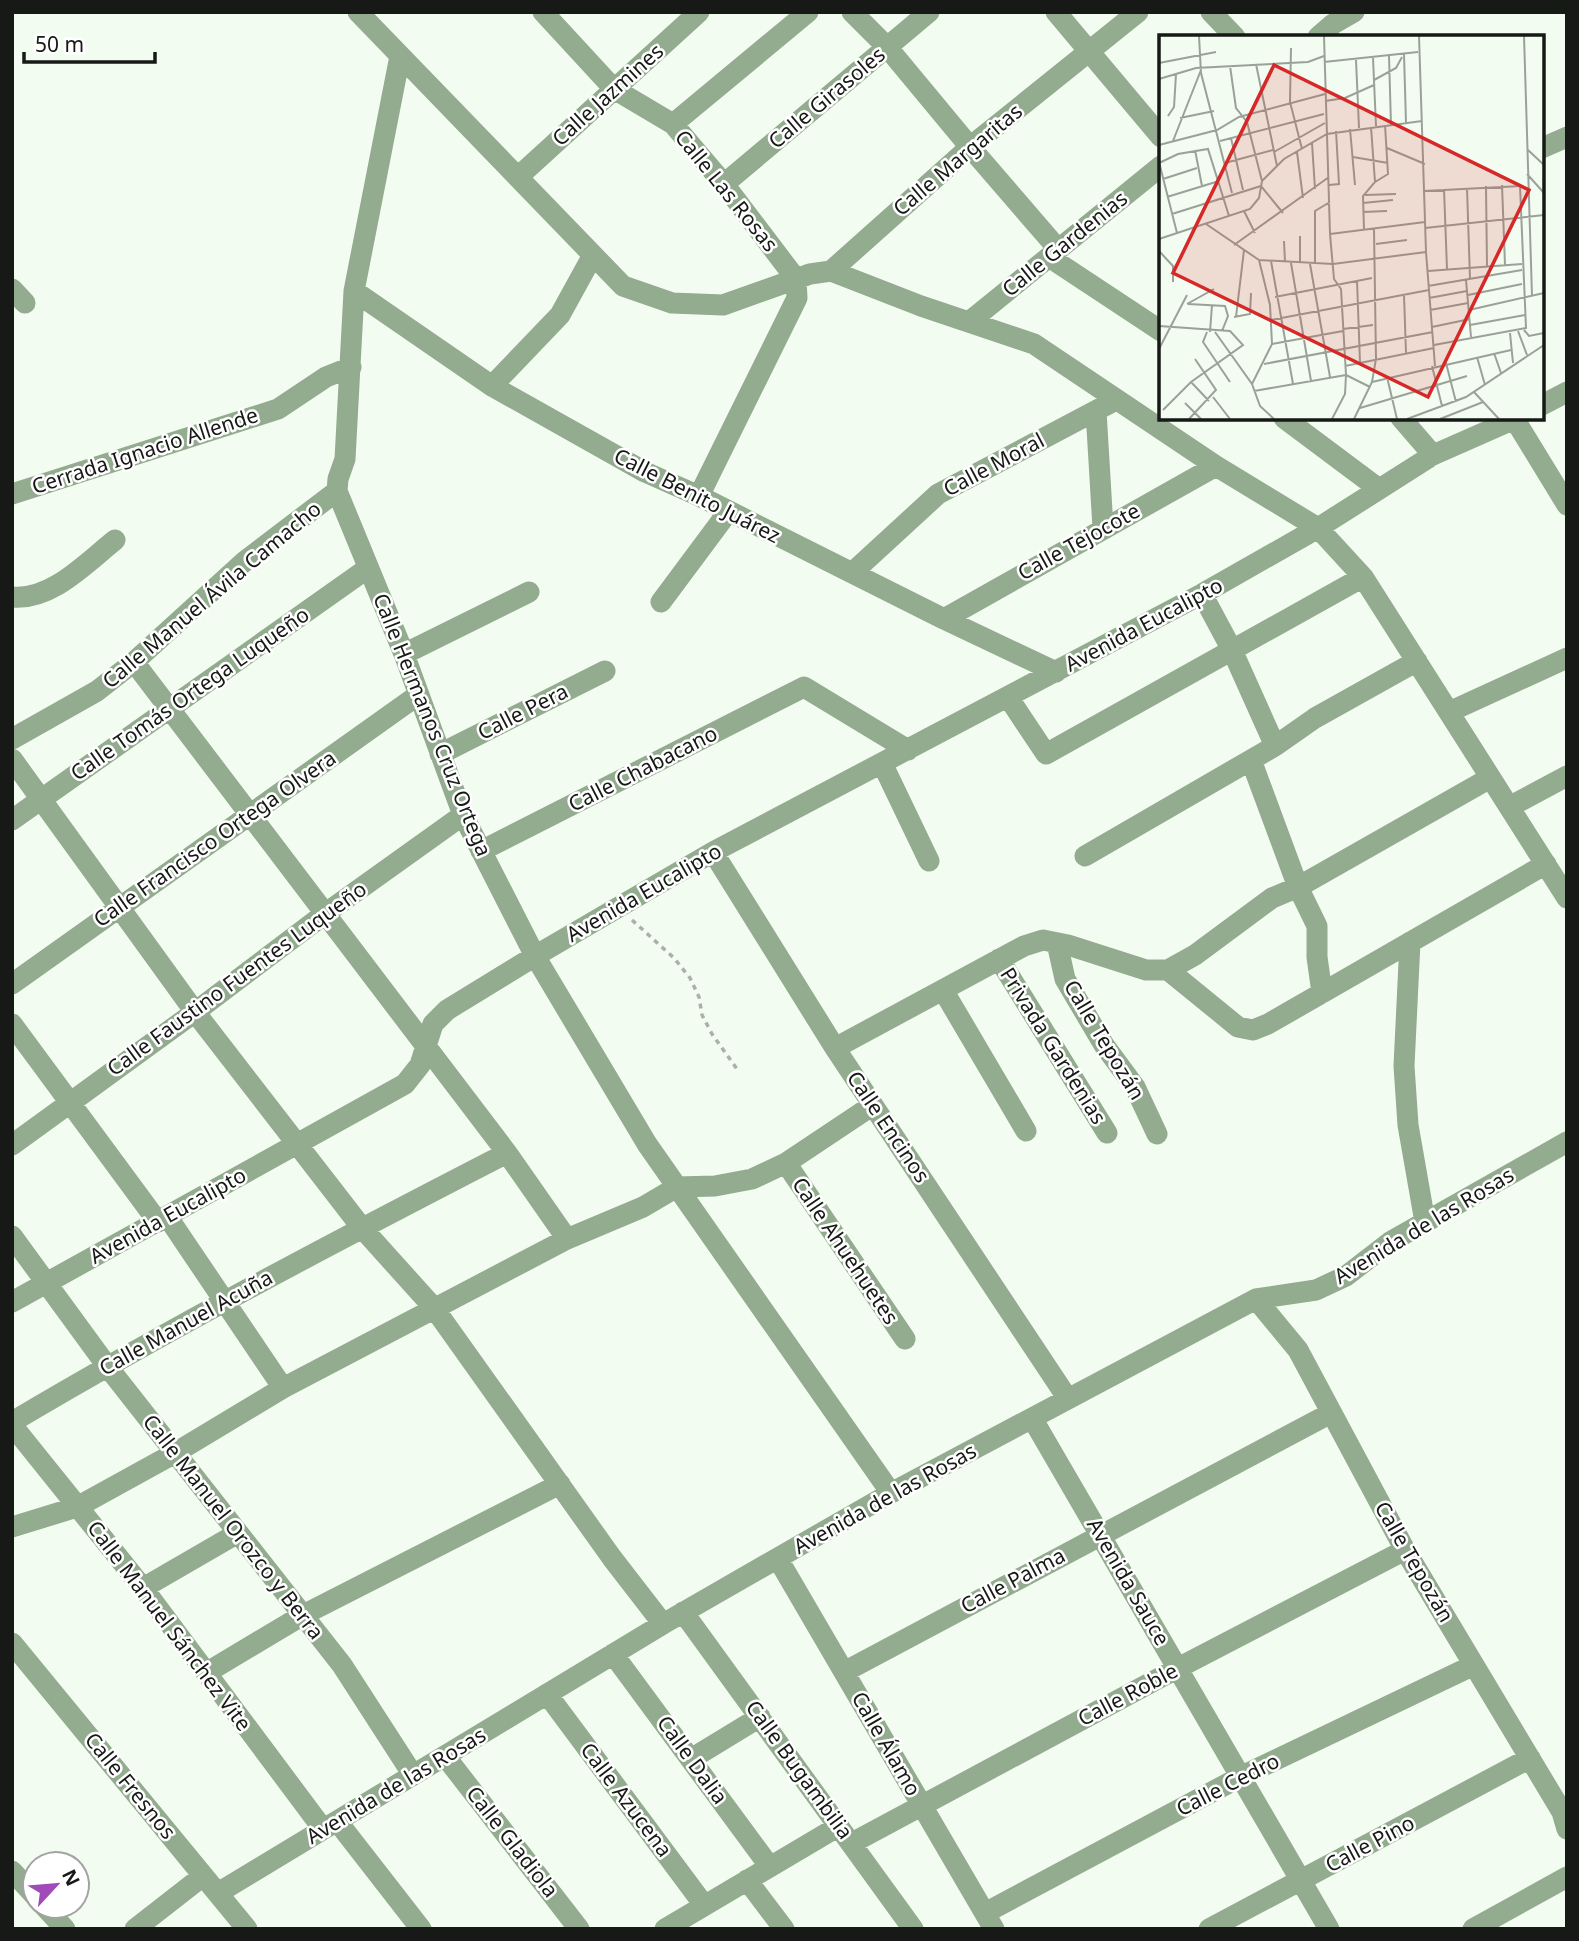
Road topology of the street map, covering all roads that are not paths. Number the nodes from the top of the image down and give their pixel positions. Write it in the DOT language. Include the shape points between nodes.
graph roads {
  1 [pos="358,12"];
  2 [pos="543,12"];
  3 [pos="699,12"];
  4 [pos="808,12"];
  5 [pos="852,12"];
  6 [pos="929,12"];
  7 [pos="1055,12"];
  8 [pos="1138,12"];
  9 [pos="1211,12"];
  10 [pos="1354,12"];
  11 [pos="1233,35"];
  12 [pos="1320,35"];
  13 [pos="887,47"];
  14 [pos="1089,52"];
  15 [pos="400,56"];
  16 [pos="614,89"];
  17 [pos="673,124"];
  18 [pos="1159,135"];
  19 [pos="1567,137"];
  20 [pos="970,147"];
  21 [pos="1544,147"];
  22 [pos="1159,168"];
  23 [pos="518,177"];
  24 [pos="724,184"];
  25 [pos="1053,253"];
  26 [pos="593,255"];
  27 [pos="831,271"];
  28 [pos="796,279"];
  29 [pos="354,290"];
  30 [pos="969,322"];
  31 [pos="1159,330"];
  32 [pos="351,367"];
  33 [pos="492,386"];
  34 [pos="1116,400"];
  35 [pos="1096,411"];
  36 [pos="1154,414"];
  37 [pos="1161,420"];
  38 [pos="1287,420"];
  39 [pos="1403,420"];
  40 [pos="1514,420"];
  41 [pos="1517,420"];
  42 [pos="1433,456"];
  43 [pos="1216,466"];
  44 [pos="1379,489"];
  45 [pos="337,491"];
  46 [pos="12,494"];
  47 [pos="699,496"];
  48 [pos="1567,505"];
  49 [pos="728,512"];
  50 [pos="1103,528"];
  51 [pos="1318,528"];
  52 [pos="114,541"];
  53 [pos="368,568"];
  54 [pos="852,573"];
  55 [pos="1363,576"];
  56 [pos="529,592"];
  57 [pos="1202,594"];
  58 [pos="12,597"];
  59 [pos="661,602"];
  60 [pos="944,619"];
  61 [pos="1232,650"];
  62 [pos="404,654"];
  63 [pos="1567,658"];
  64 [pos="1417,661"];
  65 [pos="134,662"];
  66 [pos="605,671"];
  67 [pos="1056,671"];
  68 [pos="418,695"];
  69 [pos="1008,697"];
  70 [pos="169,708"];
  71 [pos="1449,712"];
  72 [pos="12,739"];
  73 [pos="1276,746"];
  74 [pos="908,750"];
  75 [pos="440,754"];
  76 [pos="12,759"];
  77 [pos="1251,760"];
  78 [pos="882,763"];
  79 [pos="1567,776"];
  80 [pos="1490,778"];
  81 [pos="41,799"];
  82 [pos="1509,807"];
  83 [pos="250,814"];
  84 [pos="463,815"];
  85 [pos="12,820"];
  86 [pos="481,851"];
  87 [pos="713,852"];
  88 [pos="1085,856"];
  89 [pos="929,861"];
  90 [pos="1546,864"];
  91 [pos="1298,887"];
  92 [pos="1567,897"];
  93 [pos="120,907"];
  94 [pos="326,913"];
  95 [pos="1410,942"];
  96 [pos="1057,943"];
  97 [pos="535,956"];
  98 [pos="999,959"];
  99 [pos="1168,970"];
  100 [pos="12,984"];
  101 [pos="943,990"];
  102 [pos="1322,992"];
  103 [pos="195,1012"];
  104 [pos="12,1024"];
  105 [pos="425,1045"];
  106 [pos="835,1048"];
  107 [pos="70,1102"];
  108 [pos="873,1105"];
  109 [pos="1026,1131"];
  110 [pos="1107,1133"];
  111 [pos="1157,1134"];
  112 [pos="1567,1142"];
  113 [pos="299,1144"];
  114 [pos="12,1145"];
  115 [pos="507,1153"];
  116 [pos="786,1163"];
  117 [pos="677,1187"];
  118 [pos="163,1219"];
  119 [pos="1425,1222"];
  120 [pos="362,1228"];
  121 [pos="12,1236"];
  122 [pos="567,1239"];
  123 [pos="47,1283"];
  124 [pos="1256,1299"];
  125 [pos="12,1302"];
  126 [pos="224,1302"];
  127 [pos="434,1308"];
  128 [pos="905,1339"];
  129 [pos="107,1366"];
  130 [pos="283,1388"];
  131 [pos="1068,1399"];
  132 [pos="1331,1413"];
  133 [pos="1032,1418"];
  134 [pos="12,1423"];
  135 [pos="175,1452"];
  136 [pos="560,1484"];
  137 [pos="891,1493"];
  138 [pos="77,1507"];
  139 [pos="12,1527"];
  140 [pos="238,1533"];
  141 [pos="1101,1534"];
  142 [pos="1405,1550"];
  143 [pos="778,1559"];
  144 [pos="143,1588"];
  145 [pos="683,1612"];
  146 [pos="303,1615"];
  147 [pos="663,1624"];
  148 [pos="12,1643"];
  149 [pos="613,1654"];
  150 [pos="1474,1665"];
  151 [pos="1178,1668"];
  152 [pos="844,1672"];
  153 [pos="206,1673"];
  154 [pos="547,1694"];
  155 [pos="760,1717"];
  156 [pos="445,1756"];
  157 [pos="1530,1758"];
  158 [pos="691,1759"];
  159 [pos="413,1775"];
  160 [pos="1240,1777"];
  161 [pos="923,1806"];
  162 [pos="330,1825"];
  163 [pos="839,1826"];
  164 [pos="1567,1829"];
  165 [pos="852,1843"];
  166 [pos="770,1867"];
  167 [pos="203,1875"];
  168 [pos="1567,1877"];
  169 [pos="747,1880"];
  170 [pos="1301,1881"];
  171 [pos="218,1893"];
  172 [pos="704,1905"];
  173 [pos="989,1921"];
  174 [pos="1477,1928"];
  175 [pos="135,1929"];
  176 [pos="247,1929"];
  177 [pos="421,1929"];
  178 [pos="579,1929"];
  179 [pos="665,1929"];
  180 [pos="784,1929"];
  181 [pos="913,1929"];
  182 [pos="1209,1929"];
  183 [pos="1329,1929"];
  1 -- 15 [label="street"];
  2 -- 16 [label="street, Calle Las Rosas"];
  3 -- 16 [label="street, Calle Jazmines"];
  4 -- 17 [label="street"];
  5 -- 13 [label="street"];
  6 -- 13 [label="street, Calle Girasoles"];
  7 -- 14 [label="street"];
  8 -- 14 [label="street, Calle Margaritas"];
  9 -- 11 [label="street"];
  10 -- 12 [label="street"];
  13 -- 20 [label="street"];
  13 -- 24 [label="street, Calle Girasoles"];
  14 -- 18 [label="street"];
  14 -- 20 [label="street, Calle Margaritas"];
  15 -- 23 [label="street"];
  15 -- 29 [label="street"];
  16 -- 17 [label="street, Calle Las Rosas"];
  16 -- 23 [label="street, Calle Jazmines"];
  17 -- 24 [label="street, Calle Las Rosas"];
  19 -- 21 [label="street"];
  20 -- 25 [label="street"];
  20 -- 27 [label="street, Calle Margaritas"];
  22 -- 25 [label="street, Calle Gardenias"];
  23 -- 26 [label="street"];
  24 -- 28 [label="street, Calle Las Rosas"];
  25 -- 30 [label="street, Calle Gardenias"];
  25 -- 31 [label="street"];
  26 -- 28 [label="street" via="624,286 672,303 723,305"];
  26 -- 33 [label="street" via="560,315"];
  27 -- 28 [label="street"];
  27 -- 30 [label="street"];
  28 -- 47 [label="street" via="797,299"];
  29 -- 32 [label="street"];
  29 -- 33 [label="street, Calle Benito Juárez"];
  30 -- 34 [label="street" via="1034,344"];
  32 -- 45 [label="street" via="345,459"];
  32 -- 46 [label="street, Cerrada Ignacio Allende" via="326,377 278,409"];
  33 -- 47 [label="street, Calle Benito Juárez" via="645,472"];
  34 -- 35 [label="street, Calle Moral"];
  34 -- 36 [label="street"];
  35 -- 50 [label="street"];
  35 -- 54 [label="street, Calle Moral" via="937,494"];
  37 -- 43 [label="street"];
  38 -- 44 [label="street"];
  39 -- 42 [label="street"];
  40 -- 42 [label="street, Avenida Eucalipto"];
  41 -- 48 [label="street"];
  42 -- 44 [label="street, Avenida Eucalipto"];
  43 -- 50 [label="street, Calle Tejocote"];
  43 -- 51 [label="street"];
  44 -- 51 [label="street, Avenida Eucalipto"];
  45 -- 53 [label="street, Calle Hermanos Cruz Ortega"];
  45 -- 65 [label="street, Calle Manuel Ávila Camacho" via="245,561"];
  47 -- 49 [label="street, Calle Benito Juárez"];
  49 -- 54 [label="street, Calle Benito Juárez"];
  49 -- 59 [label="street"];
  50 -- 60 [label="street, Calle Tejocote"];
  51 -- 55 [label="street"];
  51 -- 57 [label="street, Avenida Eucalipto"];
  52 -- 58 [label="street" via="52,589 27,599"];
  53 -- 62 [label="street, Calle Hermanos Cruz Ortega"];
  53 -- 70 [label="street, Calle Tomás Ortega Luqueño"];
  54 -- 60 [label="street, Calle Benito Juárez"];
  55 -- 61 [label="street"];
  55 -- 64 [label="street"];
  56 -- 62 [label="street"];
  57 -- 61 [label="street"];
  57 -- 67 [label="street, Avenida Eucalipto"];
  60 -- 67 [label="street, Calle Benito Juárez"];
  61 -- 69 [label="street" via="1046,754"];
  61 -- 73 [label="street"];
  62 -- 68 [label="street, Calle Hermanos Cruz Ortega"];
  63 -- 71 [label="street"];
  64 -- 71 [label="street"];
  64 -- 73 [label="street" via="1315,718"];
  65 -- 70 [label="street"];
  65 -- 72 [label="street, Calle Manuel Ávila Camacho" via="97,691"];
  66 -- 75 [label="street, Calle Pera"];
  67 -- 69 [label="street, Avenida Eucalipto"];
  68 -- 75 [label="street, Calle Hermanos Cruz Ortega"];
  68 -- 83 [label="street, Calle Francisco Ortega Olvera"];
  69 -- 74 [label="street, Avenida Eucalipto"];
  70 -- 81 [label="street, Calle Tomás Ortega Luqueño"];
  70 -- 83 [label="street"];
  71 -- 80 [label="street"];
  73 -- 77 [label="street"];
  74 -- 78 [label="street, Avenida Eucalipto"];
  74 -- 86 [label="street, Calle Chabacano" via="804,687"];
  75 -- 84 [label="street, Calle Hermanos Cruz Ortega"];
  76 -- 81 [label="street"];
  77 -- 88 [label="street"];
  77 -- 91 [label="street"];
  78 -- 87 [label="street, Avenida Eucalipto"];
  78 -- 89 [label="street"];
  79 -- 82 [label="street"];
  80 -- 82 [label="street"];
  80 -- 91 [label="street"];
  81 -- 85 [label="street, Calle Tomás Ortega Luqueño"];
  81 -- 93 [label="street"];
  82 -- 90 [label="street"];
  83 -- 93 [label="street, Calle Francisco Ortega Olvera"];
  83 -- 94 [label="street"];
  84 -- 86 [label="street, Calle Hermanos Cruz Ortega"];
  84 -- 94 [label="street, Calle Faustino Fuentes Luqueño"];
  86 -- 97 [label="street, Calle Hermanos Cruz Ortega"];
  87 -- 97 [label="street, Avenida Eucalipto"];
  87 -- 106 [label="street, Calle Encinos"];
  90 -- 92 [label="street"];
  90 -- 95 [label="street"];
  91 -- 99 [label="street" via="1272,898 1195,956"];
  91 -- 102 [label="street" via="1317,926"];
  93 -- 100 [label="street, Calle Francisco Ortega Olvera"];
  93 -- 103 [label="street"];
  94 -- 103 [label="street, Calle Faustino Fuentes Luqueño"];
  94 -- 105 [label="street"];
  95 -- 102 [label="street"];
  95 -- 119 [label="street" via="1404,1066 1408,1125"];
  96 -- 98 [label="street" via="1043,940"];
  96 -- 99 [label="street" via="1146,970"];
  96 -- 111 [label="street, Calle Tepozán" via="1065,979 1135,1087"];
  97 -- 105 [label="street, Avenida Eucalipto" via="447,1010 433,1024"];
  97 -- 117 [label="street, Calle Hermanos Cruz Ortega"];
  98 -- 101 [label="street"];
  98 -- 110 [label="street, Privada Gardenias"];
  99 -- 102 [label="street" via="1238,1027 1253,1030"];
  101 -- 106 [label="street"];
  101 -- 109 [label="street"];
  103 -- 107 [label="street, Calle Faustino Fuentes Luqueño"];
  103 -- 113 [label="street"];
  104 -- 107 [label="street"];
  105 -- 113 [label="street, Avenida Eucalipto" via="419,1065 405,1084"];
  105 -- 115 [label="street"];
  106 -- 108 [label="street, Calle Encinos"];
  107 -- 114 [label="street, Calle Faustino Fuentes Luqueño"];
  107 -- 118 [label="street"];
  108 -- 116 [label="street"];
  108 -- 131 [label="street, Calle Encinos"];
  112 -- 119 [label="street, Avenida de las Rosas"];
  113 -- 118 [label="street, Avenida Eucalipto"];
  113 -- 120 [label="street"];
  115 -- 120 [label="street, Calle Manuel Acuña"];
  115 -- 122 [label="street"];
  116 -- 117 [label="street" via="752,1179"];
  116 -- 128 [label="street, Calle Ahuehuetes"];
  117 -- 122 [label="street" via="643,1207"];
  117 -- 137 [label="street, Calle Hermanos Cruz Ortega"];
  118 -- 123 [label="street, Avenida Eucalipto"];
  118 -- 126 [label="street"];
  119 -- 124 [label="street, Avenida de las Rosas" via="1346,1276 1316,1290"];
  120 -- 126 [label="street, Calle Manuel Acuña"];
  120 -- 127 [label="street"];
  121 -- 123 [label="street, Calle Manuel Orozco y Berra"];
  122 -- 127 [label="street"];
  123 -- 125 [label="street, Avenida Eucalipto"];
  123 -- 129 [label="street, Calle Manuel Orozco y Berra"];
  124 -- 131 [label="street, Avenida de las Rosas"];
  124 -- 132 [label="street, Calle Tepozán" via="1298,1350"];
  126 -- 129 [label="street, Calle Manuel Acuña"];
  126 -- 130 [label="street"];
  127 -- 130 [label="street"];
  127 -- 136 [label="street"];
  129 -- 134 [label="street, Calle Manuel Acuña"];
  129 -- 135 [label="street, Calle Manuel Orozco y Berra"];
  130 -- 135 [label="street"];
  131 -- 133 [label="street, Avenida de las Rosas"];
  132 -- 141 [label="street, Calle Palma"];
  132 -- 142 [label="street, Calle Tepozán"];
  133 -- 137 [label="street, Avenida de las Rosas"];
  133 -- 141 [label="street, Avenida Sauce"];
  134 -- 138 [label="street, Calle Manuel Sánchez Vite"];
  135 -- 138 [label="street"];
  135 -- 140 [label="street, Calle Manuel Orozco y Berra"];
  136 -- 146 [label="street"];
  136 -- 147 [label="street"];
  137 -- 143 [label="street, Avenida de las Rosas"];
  138 -- 139 [label="street"];
  138 -- 144 [label="street, Calle Manuel Sánchez Vite"];
  140 -- 144 [label="street"];
  140 -- 146 [label="street, Calle Manuel Orozco y Berra"];
  141 -- 151 [label="street, Avenida Sauce"];
  141 -- 152 [label="street, Calle Palma"];
  142 -- 150 [label="street, Calle Tepozán"];
  142 -- 151 [label="street, Calle Roble"];
  143 -- 145 [label="street, Avenida de las Rosas"];
  143 -- 152 [label="street, Calle Álamo"];
  144 -- 153 [label="street, Calle Manuel Sánchez Vite"];
  145 -- 147 [label="street, Avenida de las Rosas"];
  145 -- 155 [label="street, Calle Bugambilia"];
  146 -- 153 [label="street"];
  146 -- 159 [label="street, Calle Manuel Orozco y Berra" via="342,1665"];
  147 -- 149 [label="street, Avenida de las Rosas"];
  148 -- 167 [label="street, Calle Fresnos"];
  149 -- 154 [label="street, Avenida de las Rosas"];
  149 -- 158 [label="street, Calle Dalia"];
  150 -- 157 [label="street, Calle Tepozán"];
  150 -- 160 [label="street, Calle Cedro"];
  151 -- 160 [label="street, Avenida Sauce"];
  151 -- 161 [label="street, Calle Roble"];
  152 -- 161 [label="street, Calle Álamo"];
  153 -- 162 [label="street, Calle Manuel Sánchez Vite"];
  154 -- 156 [label="street, Avenida de las Rosas"];
  154 -- 172 [label="street, Calle Azucena"];
  155 -- 158 [label="street"];
  155 -- 163 [label="street, Calle Bugambilia"];
  156 -- 159 [label="street, Avenida de las Rosas"];
  156 -- 178 [label="street, Calle Gladiola"];
  157 -- 164 [label="street, Calle Tepozán"];
  157 -- 170 [label="street, Calle Pino"];
  158 -- 166 [label="street, Calle Dalia"];
  159 -- 162 [label="street, Avenida de las Rosas"];
  160 -- 170 [label="street, Avenida Sauce"];
  160 -- 173 [label="street, Calle Cedro"];
  161 -- 165 [label="street, Calle Roble"];
  161 -- 173 [label="street, Calle Álamo"];
  162 -- 171 [label="street, Avenida de las Rosas"];
  162 -- 177 [label="street, Calle Manuel Sánchez Vite"];
  163 -- 165 [label="street, Calle Bugambilia"];
  163 -- 166 [label="street"];
  165 -- 181 [label="street, Calle Bugambilia"];
  166 -- 169 [label="street"];
  167 -- 171 [label="street, Calle Fresnos"];
  167 -- 175 [label="street"];
  168 -- 174 [label="street"];
  169 -- 172 [label="street"];
  169 -- 180 [label="street"];
  170 -- 182 [label="street, Calle Pino"];
  170 -- 183 [label="street, Avenida Sauce"];
  171 -- 176 [label="street, Calle Fresnos"];
  172 -- 179 [label="street"];
}
